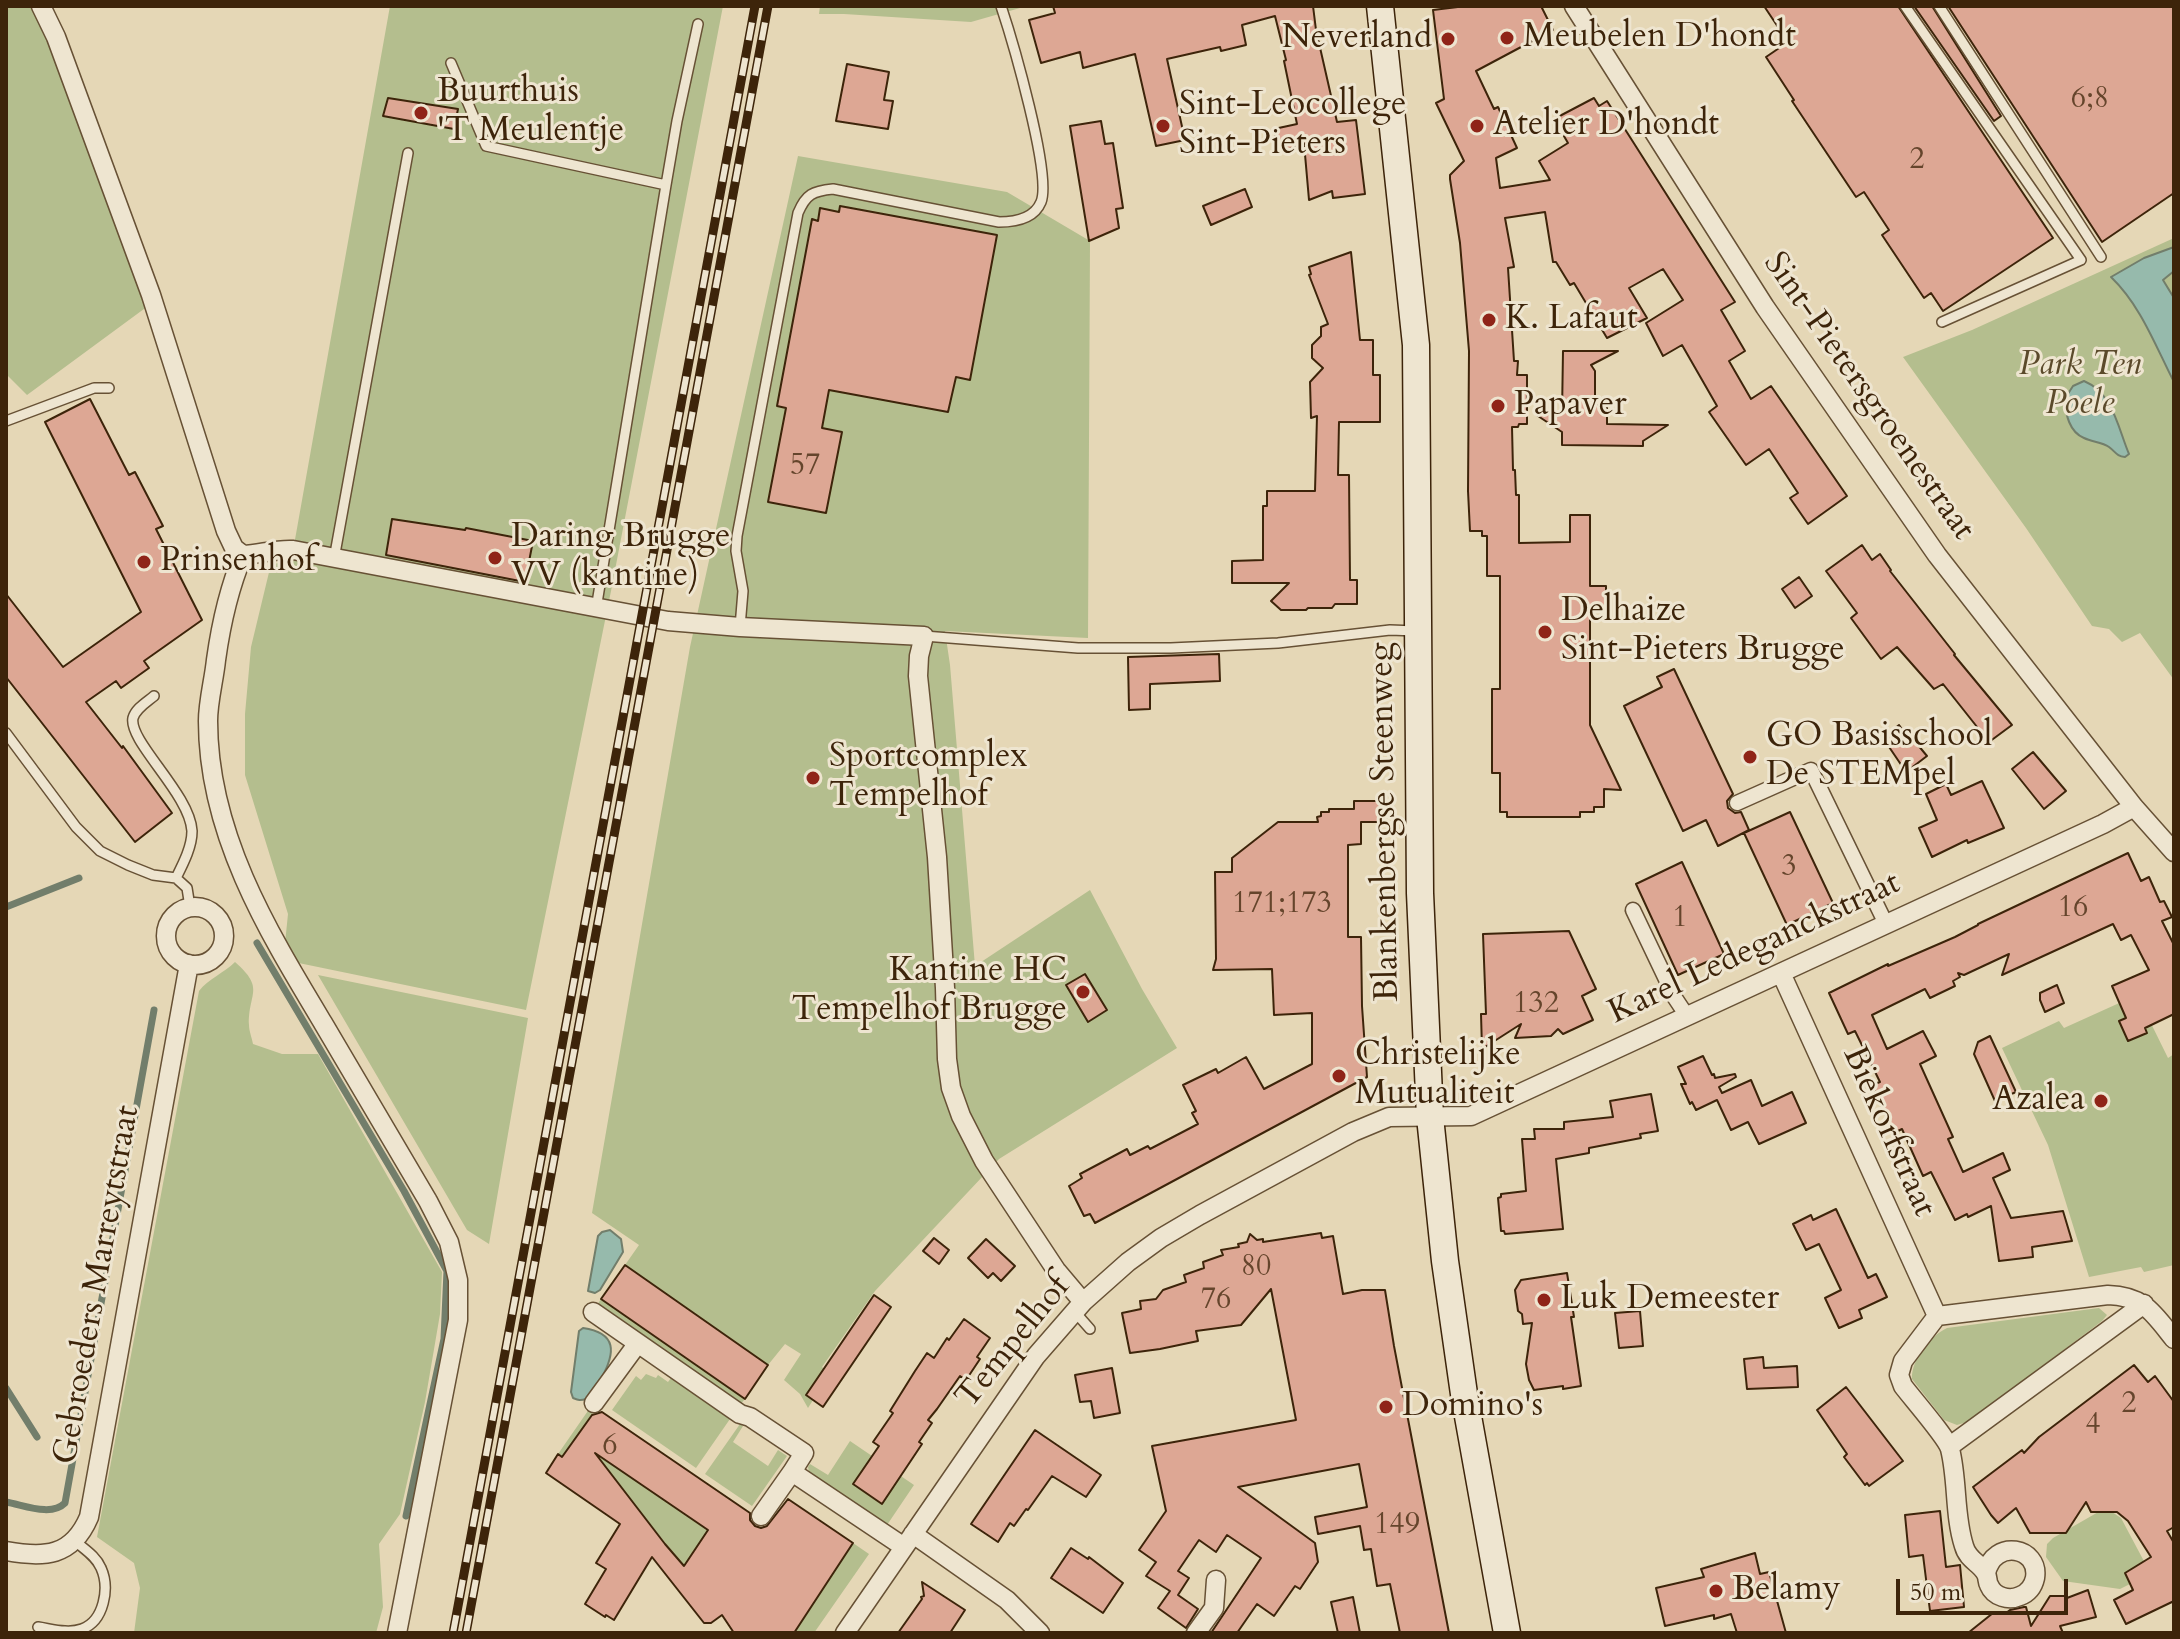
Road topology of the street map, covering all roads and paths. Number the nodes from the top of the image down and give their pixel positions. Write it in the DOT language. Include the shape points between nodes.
graph roads {
  1 [pos="41,6"];
  2 [pos="1001,6"];
  3 [pos="1380,6"];
  4 [pos="1574,6"];
  5 [pos="1905,6"];
  6 [pos="1939,6"];
  7 [pos="698,24"];
  8 [pos="451,63"];
  9 [pos="408,153"];
  10 [pos="666,185"];
  11 [pos="2101,257"];
  12 [pos="1942,322"];
  13 [pos="109,388"];
  14 [pos="6,421"];
  15 [pos="243,555"];
  16 [pos="334,559"];
  17 [pos="596,609"];
  18 [pos="740,627"];
  19 [pos="1419,631"];
  20 [pos="924,636"];
  21 [pos="154,696"];
  22 [pos="6,733"];
  23 [pos="1737,803"];
  24 [pos="2134,807"];
  25 [pos="2174,852"];
  26 [pos="176,878"];
  27 [pos="190,907"];
  28 [pos="1633,910"];
  29 [pos="1886,924"];
  30 [pos="189,964"];
  31 [pos="1781,973"];
  32 [pos="1687,1016"];
  33 [pos="1430,1117"];
  34 [pos="2144,1304"];
  35 [pos="1079,1307"];
  36 [pos="593,1312"];
  37 [pos="1937,1316"];
  38 [pos="1090,1329"];
  39 [pos="2174,1339"];
  40 [pos="638,1343"];
  41 [pos="594,1403"];
  42 [pos="1950,1446"];
  43 [pos="792,1472"];
  44 [pos="761,1516"];
  45 [pos="908,1540"];
  46 [pos="75,1541"];
  47 [pos="6,1551"];
  48 [pos="1986,1573"];
  49 [pos="1216,1580"];
  50 [pos="38,1627"];
  51 [pos="397,1633"];
  52 [pos="845,1633"];
  53 [pos="1040,1633"];
  54 [pos="1196,1633"];
  55 [pos="1507,1633"];
  1 -- 15 [label="street" via="151,295 226,531"];
  2 -- 18 [label="lane" via="1044,177 1040,205 1017,222 999,222 833,189 804,200 737,536 743,591"];
  3 -- 19 [label="main road, Blankenbergse Steenweg" via="1416,345"];
  4 -- 24 [label="street, Sint-Pietersgroenestraat" via="1765,307 1937,555"];
  5 -- 12 [label="lane" via="2081,260"];
  6 -- 11 [label="lane"];
  7 -- 10 [label="lane"];
  8 -- 10 [label="lane" via="486,146"];
  9 -- 16 [label="lane"];
  10 -- 17 [label="lane"];
  13 -- 14 [label="lane" via="94,388"];
  15 -- 16 [label="street" via="275,549"];
  15 -- 51 [label="street" via="224,616 208,719 213,778 229,840 272,939 428,1201 449,1242 458,1280 458,1320"];
  16 -- 17 [label="street"];
  17 -- 18 [label="street"];
  18 -- 20 [label="street"];
  19 -- 20 [label="lane" via="1171,648 1078,648"];
  19 -- 33 [label="main road, Blankenbergse Steenweg" via="1420,893"];
  20 -- 35 [label="street" via="918,676 937,857 951,1088 984,1161"];
  21 -- 26 [label="lane" via="133,718 134,732 189,814 192,833"];
  22 -- 26 [label="lane" via="100,851 153,875"];
  23 -- 29 [label="street" via="1811,770"];
  24 -- 25 [label="street, Sint-Pietersgroenestraat"];
  24 -- 29 [label="street, Karel Ledeganckstraat"];
  26 -- 27 [label="lane" via="187,888"];
  27 -- 30 [label="street" via="173,916 165,935 172,954"];
  27 -- 30 [label="street" via="210,911 224,936 216,955"];
  28 -- 32 [label="street"];
  29 -- 31 [label="street, Karel Ledeganckstraat"];
  30 -- 46 [label="street, Gebroeders Marreytstraat" via="89,1517"];
  31 -- 32 [label="street, Karel Ledeganckstraat"];
  31 -- 37 [label="street, Biekorfstraat"];
  32 -- 33 [label="street, Karel Ledeganckstraat" via="1471,1116"];
  33 -- 35 [label="street, Tempelhof" via="1389,1117 1353,1132 1161,1238"];
  33 -- 55 [label="main road, Blankenbergse Steenweg" via="1464,1394"];
  34 -- 37 [label="street" via="2108,1295"];
  34 -- 39 [label="street"];
  34 -- 42 [label="street"];
  35 -- 38 [label="lane"];
  35 -- 45 [label="street, Tempelhof" via="1036,1356"];
  36 -- 40 [label="street"];
  37 -- 42 [label="street" via="1903,1361 1899,1375"];
  40 -- 41 [label="street"];
  40 -- 43 [label="street" via="804,1453"];
  42 -- 48 [label="street" via="1964,1549"];
  43 -- 44 [label="street"];
  43 -- 45 [label="street"];
  45 -- 52 [label="street, Tempelhof"];
  45 -- 53 [label="street" via="1007,1600"];
  46 -- 47 [label="street" via="47,1555"];
  46 -- 50 [label="lane" via="102,1570 100,1614 81,1630"];
  49 -- 54 [label="street" via="1214,1608"];
}
